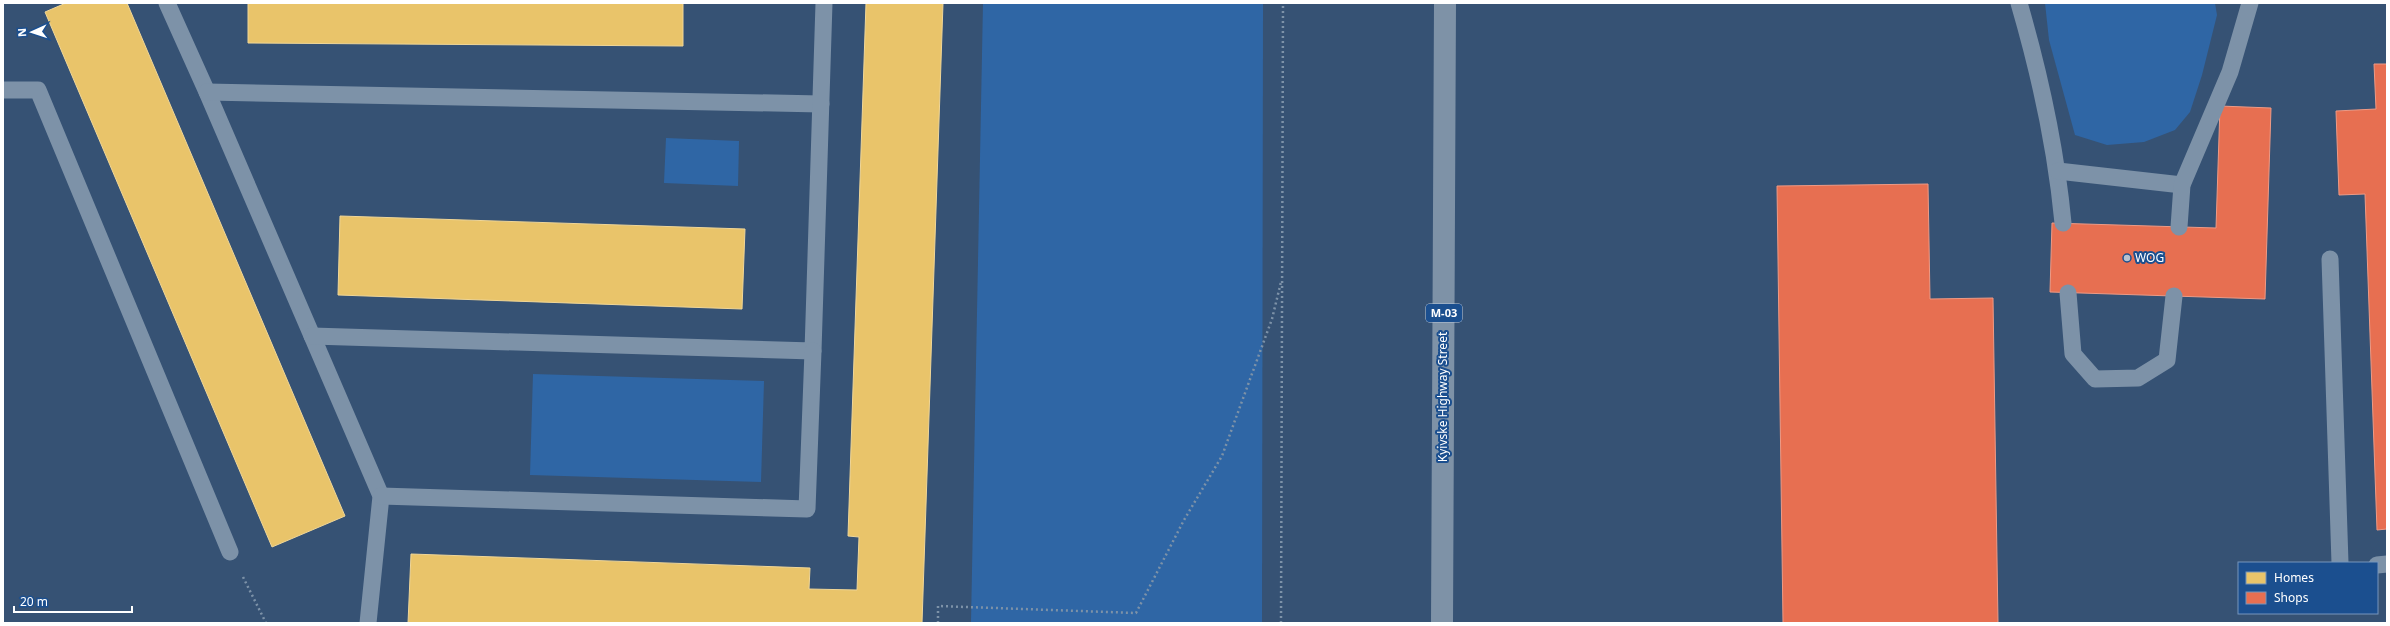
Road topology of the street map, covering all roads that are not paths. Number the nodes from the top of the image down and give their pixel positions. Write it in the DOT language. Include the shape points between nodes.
graph roads {
  1 [pos="167,3"];
  2 [pos="824,3"];
  3 [pos="1446,3"];
  4 [pos="2019,3"];
  5 [pos="2250,3"];
  6 [pos="3,90"];
  7 [pos="207,92"];
  8 [pos="821,104"];
  9 [pos="2058,171"];
  10 [pos="2182,185"];
  11 [pos="2063,223"];
  12 [pos="2179,227"];
  13 [pos="2330,259"];
  14 [pos="2068,293"];
  15 [pos="2174,296"];
  16 [pos="312,336"];
  17 [pos="813,351"];
  18 [pos="381,496"];
  19 [pos="230,552"];
  20 [pos="2340,562"];
  21 [pos="368,623"];
  22 [pos="1442,623"];
  1 -- 7 [label="lane"];
  2 -- 8 [label="lane"];
  3 -- 22 [label="highway, Kyivske Highway Street / М-03"];
  4 -- 9 [label="lane" via="2030,41"];
  5 -- 10 [label="lane" via="2230,72"];
  6 -- 19 [label="lane" via="38,90"];
  7 -- 8 [label="lane"];
  7 -- 16 [label="lane"];
  8 -- 17 [label="lane"];
  9 -- 10 [label="lane"];
  9 -- 11 [label="lane"];
  10 -- 12 [label="lane"];
  13 -- 20 [label="lane"];
  14 -- 15 [label="lane" via="2073,354 2095,379 2138,378 2167,360"];
  16 -- 17 [label="lane"];
  16 -- 18 [label="lane"];
  17 -- 18 [label="lane" via="807,508"];
  18 -- 21 [label="lane"];
}
